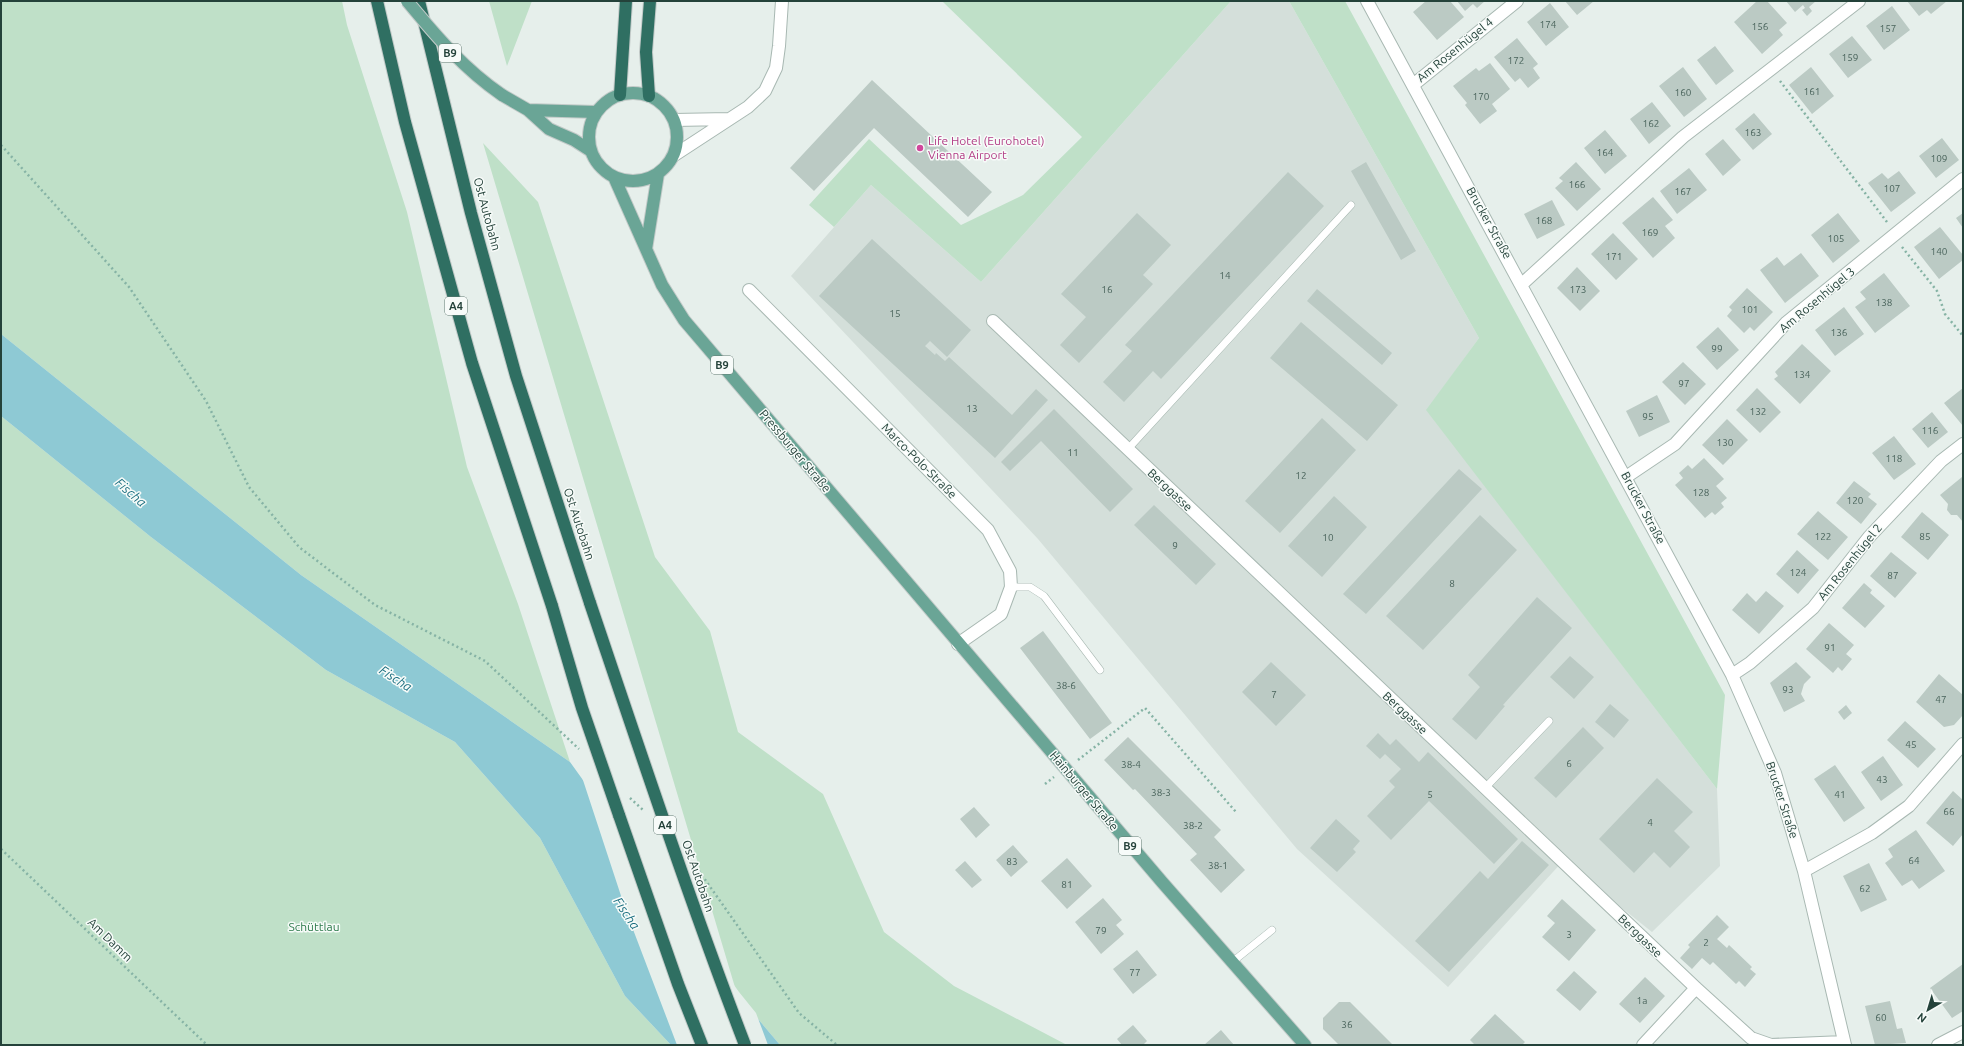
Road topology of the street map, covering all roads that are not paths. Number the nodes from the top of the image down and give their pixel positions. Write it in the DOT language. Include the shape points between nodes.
graph roads {
  1 [pos="377,1"];
  2 [pos="407,1"];
  3 [pos="419,1"];
  4 [pos="626,1"];
  5 [pos="650,1"];
  6 [pos="782,1"];
  7 [pos="1367,1"];
  8 [pos="1517,1"];
  9 [pos="1859,1"];
  10 [pos="1413,85"];
  11 [pos="620,95"];
  12 [pos="649,96"];
  13 [pos="528,110"];
  14 [pos="596,112"];
  15 [pos="729,119"];
  16 [pos="674,120"];
  17 [pos="591,151"];
  18 [pos="673,156"];
  19 [pos="658,174"];
  20 [pos="614,177"];
  21 [pos="1963,179"];
  22 [pos="1351,205"];
  23 [pos="646,249"];
  24 [pos="1522,284"];
  25 [pos="749,290"];
  26 [pos="992,321"];
  27 [pos="1963,444"];
  28 [pos="1128,449"];
  29 [pos="1626,477"];
  30 [pos="1011,587"];
  31 [pos="958,644"];
  32 [pos="1100,670"];
  33 [pos="1732,674"];
  34 [pos="1549,721"];
  35 [pos="1963,744"];
  36 [pos="1485,788"];
  37 [pos="1804,871"];
  38 [pos="1272,930"];
  39 [pos="1231,963"];
  40 [pos="1696,988"];
  41 [pos="1963,1032"];
  42 [pos="1844,1044"];
  43 [pos="702,1045"];
  44 [pos="745,1045"];
  45 [pos="1305,1045"];
  46 [pos="1643,1045"];
  47 [pos="1938,1045"];
  1 -- 43 [label="highway, A4, bridge" via="405,122 472,363 552,606 582,708 678,984"];
  2 -- 13 [label="main road, B9, bridge" via="460,63 481,81"];
  3 -- 44 [label="highway, Ost Autobahn / A4, bridge" via="471,213 516,376 656,801"];
  4 -- 11 [label="highway"];
  5 -- 12 [label="highway" via="646,52"];
  6 -- 15 [label="street" via="776,68 764,91 748,107"];
  7 -- 10 [label="street, Brucker Straße"];
  8 -- 10 [label="street, Am Rosenhügel 4"];
  9 -- 24 [label="street" via="1683,137"];
  10 -- 24 [label="street, Brucker Straße"];
  11 -- 12 [label="main road, B9" via="635,93"];
  11 -- 14 [label="main road, B9"];
  12 -- 16 [label="main road, B9" via="668,110"];
  13 -- 14 [label="main road, B9"];
  13 -- 17 [label="main road, B9" via="549,129"];
  14 -- 17 [label="main road, B9" via="589,131"];
  15 -- 16 [label="street"];
  15 -- 18 [label="street"];
  16 -- 18 [label="main road, B9" via="677,144"];
  17 -- 20 [label="main road, B9" via="600,166"];
  18 -- 19 [label="main road, B9"];
  19 -- 20 [label="main road, B9" via="637,181 625,181"];
  19 -- 23 [label="main road"];
  20 -- 23 [label="main road, Pressburger Straße / B9"];
  21 -- 29 [label="street, Am Rosenhügel 3" via="1786,323 1675,444"];
  22 -- 28 [label="lane"];
  23 -- 31 [label="main road, Pressburger Straße / B9" via="662,285 684,320"];
  24 -- 29 [label="street, Brucker Straße"];
  25 -- 30 [label="street, Marco-Polo-Straße" via="988,530 1010,571"];
  26 -- 28 [label="street, Berggasse"];
  27 -- 33 [label="street, Am Rosenhügel 2" via="1941,461 1869,537 1813,608 1750,664"];
  28 -- 36 [label="street, Berggasse"];
  29 -- 33 [label="street, Brucker Straße"];
  30 -- 31 [label="street, Marco-Polo-Straße" via="1001,614"];
  30 -- 32 [label="lane" via="1030,587 1044,596"];
  31 -- 39 [label="main road, Hainburger Straße / B9"];
  33 -- 37 [label="street, Brucker Straße" via="1776,772"];
  34 -- 36 [label="lane"];
  35 -- 37 [label="street" via="1909,806 1872,833"];
  36 -- 40 [label="street, Berggasse"];
  37 -- 42 [label="street, Brucker Straße"];
  38 -- 39 [label="lane"];
  39 -- 45 [label="main road, Hainburger Straße / B9"];
  40 -- 42 [label="street, Berggasse" via="1751,1038 1771,1045"];
  40 -- 46 [label="street"];
  41 -- 47 [label="street"];
}
